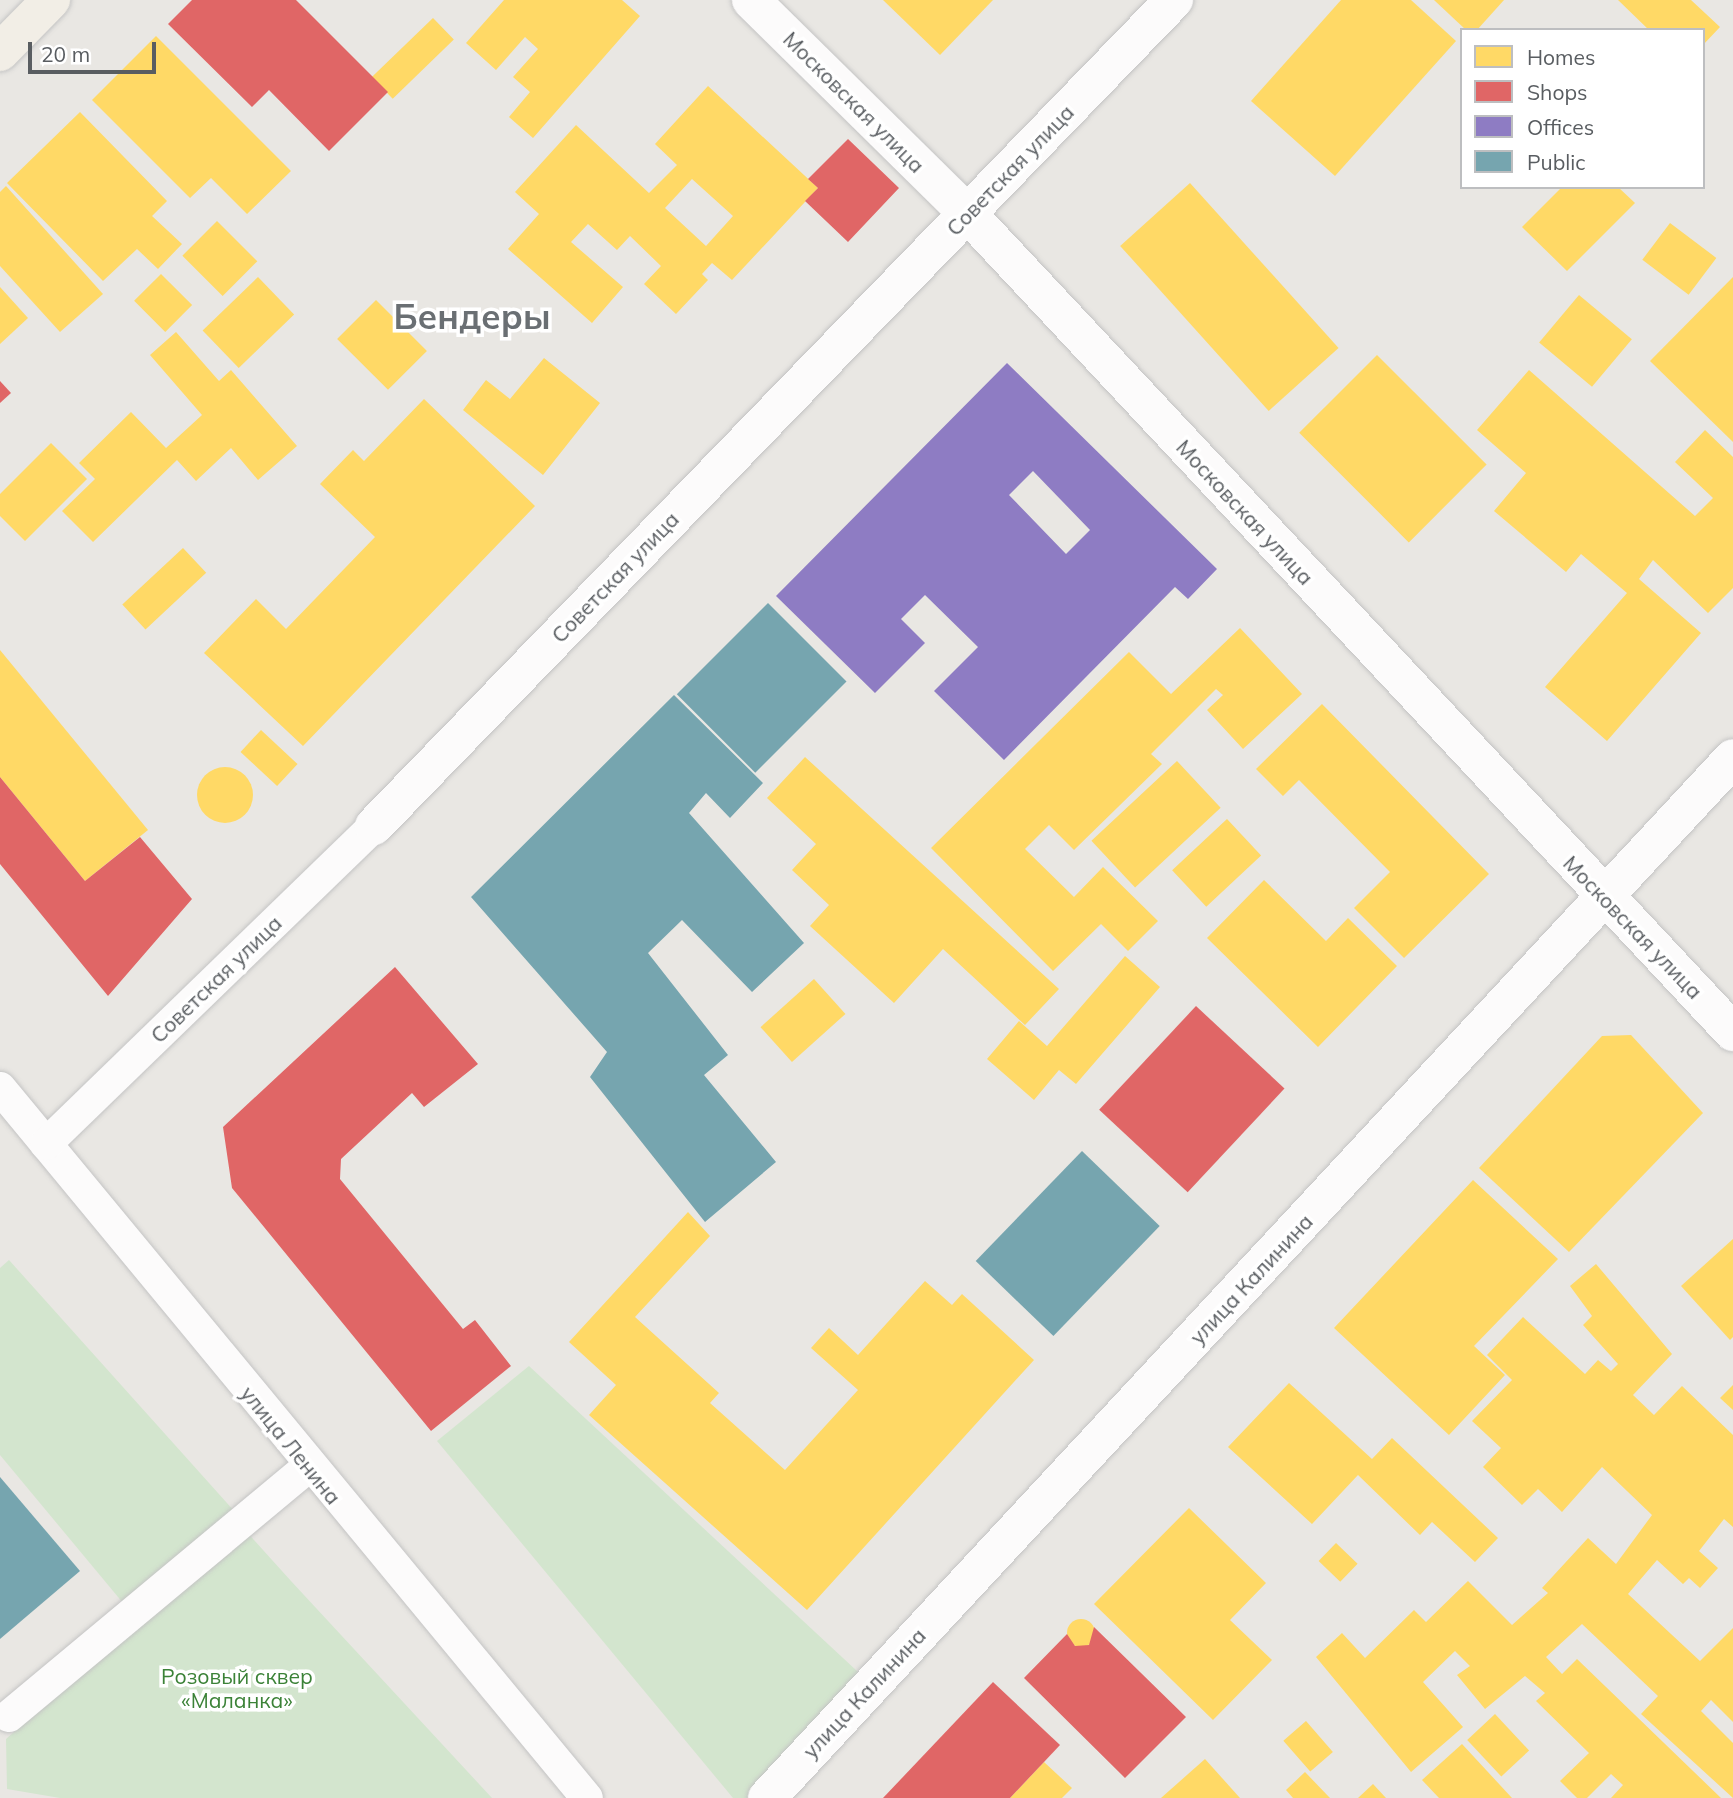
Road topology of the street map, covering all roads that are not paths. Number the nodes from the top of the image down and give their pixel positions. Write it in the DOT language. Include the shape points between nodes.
graph roads {
  1 [pos="51,0"];
  2 [pos="751,0"];
  3 [pos="1174,0"];
  4 [pos="0,52"];
  5 [pos="968,214"];
  6 [pos="1733,758"];
  7 [pos="374,826"];
  8 [pos="1606,900"];
  9 [pos="1733,1032"];
  10 [pos="0,1088"];
  11 [pos="46,1144"];
  12 [pos="308,1467"];
  13 [pos="9,1716"];
  14 [pos="587,1798"];
  15 [pos="767,1798"];
  1 -- 4 [label="main road"];
  2 -- 5 [label="street, Московская улица"];
  3 -- 5 [label="street, Советская улица"];
  5 -- 7 [label="street, Советская улица"];
  5 -- 8 [label="street, Московская улица"];
  6 -- 8 [label="street, улица Калинина"];
  7 -- 11 [label="street, Советская улица"];
  8 -- 9 [label="street, Московская улица"];
  8 -- 15 [label="street, улица Калинина"];
  10 -- 11 [label="street, улица Ленина"];
  11 -- 12 [label="street, улица Ленина"];
  12 -- 13 [label="street"];
  12 -- 14 [label="street, улица Ленина"];
}
